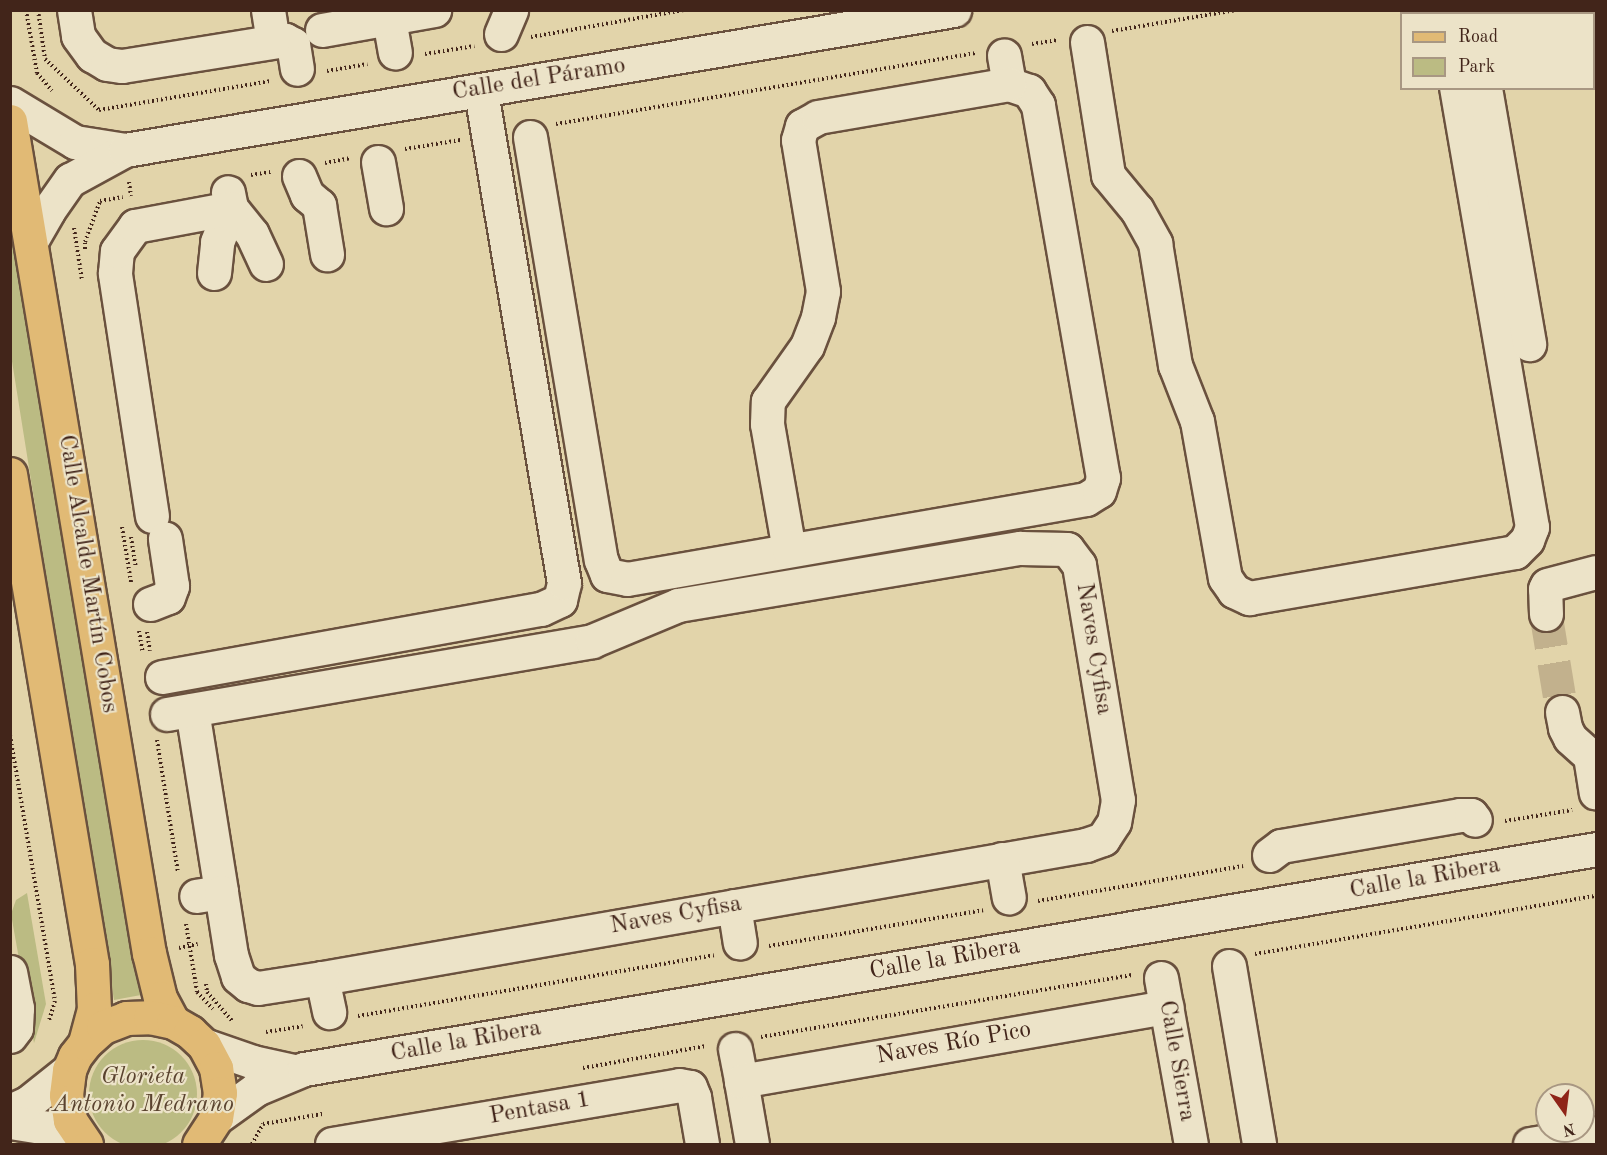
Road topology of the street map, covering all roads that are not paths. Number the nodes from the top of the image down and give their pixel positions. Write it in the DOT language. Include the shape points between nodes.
graph roads {
  1 [pos="74,10"];
  2 [pos="435,10"];
  3 [pos="954,10"];
  4 [pos="389,19"];
  5 [pos="270,26"];
  6 [pos="322,30"];
  7 [pos="1086,37"];
  8 [pos="395,52"];
  9 [pos="297,69"];
  10 [pos="481,90"];
  11 [pos="1456,90"];
  12 [pos="1485,90"];
  13 [pos="10,103"];
  14 [pos="10,122"];
  15 [pos="541,131"];
  16 [pos="125,150"];
  17 [pos="378,162"];
  18 [pos="299,176"];
  19 [pos="229,198"];
  20 [pos="386,208"];
  21 [pos="31,242"];
  22 [pos="327,254"];
  23 [pos="266,264"];
  24 [pos="214,273"];
  25 [pos="1529,344"];
  26 [pos="10,474"];
  27 [pos="789,550"];
  28 [pos="1596,572"];
  29 [pos="1546,614"];
  30 [pos="148,615"];
  31 [pos="156,667"];
  32 [pos="1562,712"];
  33 [pos="1590,783"];
  34 [pos="1486,821"];
  35 [pos="1596,849"];
  36 [pos="1002,859"];
  37 [pos="1258,860"];
  38 [pos="1010,902"];
  39 [pos="734,906"];
  40 [pos="741,948"];
  41 [pos="1240,960"];
  42 [pos="10,972"];
  43 [pos="322,978"];
  44 [pos="1155,986"];
  45 [pos="330,1018"];
  46 [pos="173,1022"];
  47 [pos="10,1036"];
  48 [pos="204,1045"];
  49 [pos="77,1057"];
  50 [pos="294,1071"];
  51 [pos="10,1111"];
  52 [pos="10,1122"];
  53 [pos="1596,1133"];
  54 [pos="208,1134"];
  55 [pos="84,1143"];
  56 [pos="332,1144"];
  57 [pos="702,1144"];
  58 [pos="752,1144"];
  59 [pos="1191,1144"];
  60 [pos="1258,1144"];
  61 [pos="1530,1144"];
  1 -- 5 [label="street" via="78,36 92,55 107,64 122,66"];
  2 -- 4 [label="street"];
  3 -- 10 [label="street, Calle del Páramo"];
  4 -- 6 [label="street"];
  4 -- 8 [label="street"];
  5 -- 9 [label="street" via="292,44"];
  7 -- 11 [label="street" via="1108,175 1137,210 1155,243 1175,365 1197,422 1225,578 1234,591 1250,598 1515,552 1527,540 1532,527"];
  10 -- 16 [label="street, Calle del Páramo"];
  10 -- 31 [label="street" via="564,582 560,600 541,609"];
  12 -- 25 [label="street"];
  13 -- 16 [label="street, Calle del Páramo" via="75,142"];
  14 -- 21 [label="main road, Calle Alcalde Martín Cobos"];
  15 -- 27 [label="street" via="601,560 607,575 627,579"];
  16 -- 21 [label="street, Calle del Páramo" via="70,180"];
  17 -- 20 [label="street"];
  18 -- 22 [label="street" via="307,195 319,205"];
  19 -- 23 [label="street"];
  19 -- 24 [label="street" via="217,242"];
  19 -- 30 [label="street" via="135,226 117,251 115,273 149,530 172,586 168,597"];
  21 -- 46 [label="main road, Calle Alcalde Martín Cobos" via="149,953 158,991"];
  26 -- 49 [label="main road" via="92,964 94,1009"];
  27 -- 27 [label="street" via="767,424 768,402 807,346 823,291 798,140 802,126 818,117 1005,59 1038,105 1103,478 1099,491 1086,499"];
  28 -- 29 [label="street" via="1547,585"];
  32 -- 33 [label="street" via="1570,738 1585,749"];
  34 -- 37 [label="street" via="1460,815 1281,846"];
  35 -- 50 [label="street, Calle la Ribera"];
  36 -- 38 [label="street"];
  36 -- 39 [label="street, Naves Cyfisa"];
  36 -- 43 [label="street, Naves Cyfisa" via="1103,839 1114,822 1118,800 1079,565 1067,549 1020,548 678,604 592,641 179,712 208,894 238,977 258,988"];
  39 -- 40 [label="street"];
  39 -- 43 [label="street, Naves Cyfisa"];
  41 -- 60 [label="street"];
  42 -- 47 [label="street" via="17,1008 16,1028"];
  43 -- 45 [label="street"];
  44 -- 58 [label="street, Naves Río Pico" via="736,1053"];
  44 -- 59 [label="street, Calle Sierra"];
  46 -- 48 [label="main road"];
  46 -- 49 [label="main road" via="150,1017 126,1018 103,1027"];
  48 -- 50 [label="street, Calle la Ribera"];
  48 -- 54 [label="main road" via="216,1068 220,1093"];
  49 -- 51 [label="street" via="29,1102"];
  49 -- 55 [label="main road" via="66,1095 70,1120"];
  50 -- 54 [label="street, Calle la Ribera" via="256,1089"];
  52 -- 55 [label="street" via="46,1128"];
  53 -- 61 [label="street"];
  56 -- 57 [label="street, Pentasa 1" via="677,1072 694,1097"];
}
